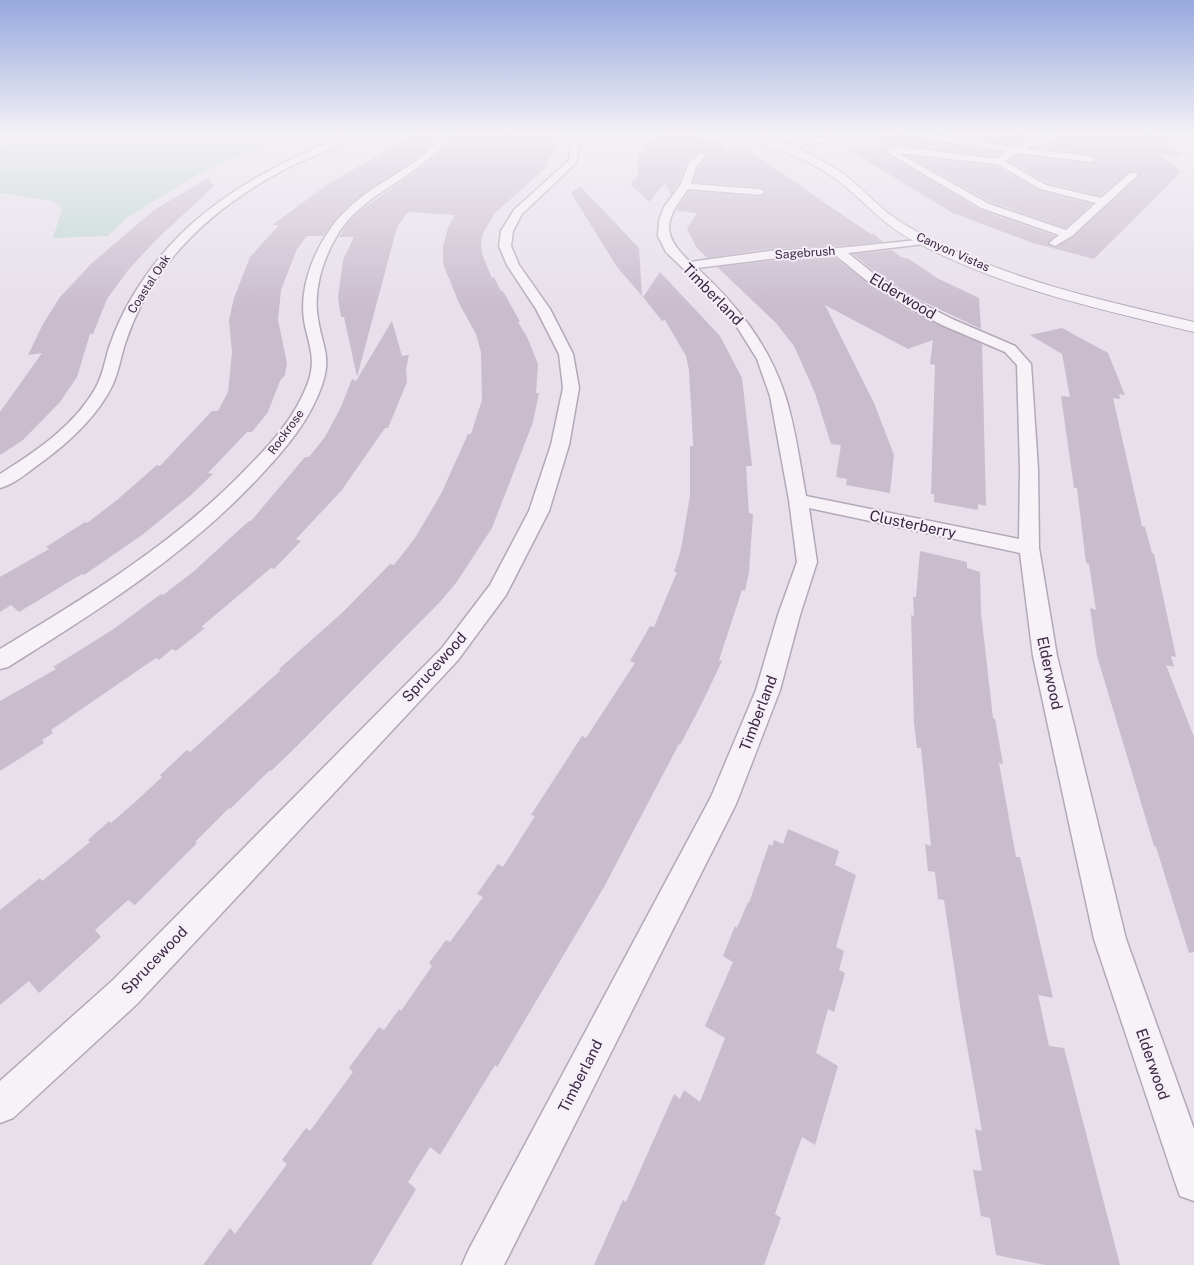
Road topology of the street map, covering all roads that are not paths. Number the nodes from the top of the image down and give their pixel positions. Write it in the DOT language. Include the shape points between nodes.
graph roads {
  1 [pos="241,192"];
  2 [pos="377,192"];
  3 [pos="540,192"];
  4 [pos="680,192"];
  5 [pos="857,192"];
  6 [pos="961,192"];
  7 [pos="1063,192"];
  8 [pos="1115,192"];
  9 [pos="1104,202"];
  10 [pos="1068,234"];
  11 [pos="924,241"];
  12 [pos="1052,245"];
  13 [pos="838,251"];
  14 [pos="686,266"];
  15 [pos="1194,327"];
  16 [pos="0,482"];
  17 [pos="798,500"];
  18 [pos="1029,548"];
  19 [pos="0,660"];
  20 [pos="0,1105"];
  21 [pos="1194,1182"];
  22 [pos="482,1265"];
  1 -- 16 [label="street, Coastal Oak" via="204,218 164,259 127,318 102,391 71,429 36,460"];
  2 -- 19 [label="street, Rockrose" via="363,201 331,235 323,250 312,281 310,309 320,359 314,387 300,416 275,449 241,487 193,531 127,581"];
  3 -- 20 [label="street, Sprucewood" via="518,212 507,231 505,246 566,354 571,388 560,446 539,512 498,590 450,654 125,992"];
  4 -- 14 [label="street, Timberland" via="669,207 664,221 664,236 670,250"];
  5 -- 11 [label="street, Canyon Vistas" via="877,210"];
  6 -- 10 [label="street" via="985,206"];
  7 -- 9 [label="street"];
  8 -- 9 [label="street"];
  9 -- 10 [label="street"];
  10 -- 12 [label="street"];
  11 -- 13 [label="street, Sagebrush"];
  11 -- 15 [label="street, Canyon Vistas" via="1031,284"];
  13 -- 14 [label="street, Sagebrush" via="769,255"];
  13 -- 18 [label="street, Elderwood" via="870,277 912,304 1010,349 1024,364"];
  14 -- 17 [label="street, Timberland" via="740,320 764,359 778,396"];
  17 -- 18 [label="street, Clusterberry"];
  17 -- 22 [label="street, Timberland" via="807,562 768,690 722,804"];
  18 -- 21 [label="street, Elderwood" via="1044,656 1110,939"];
}
